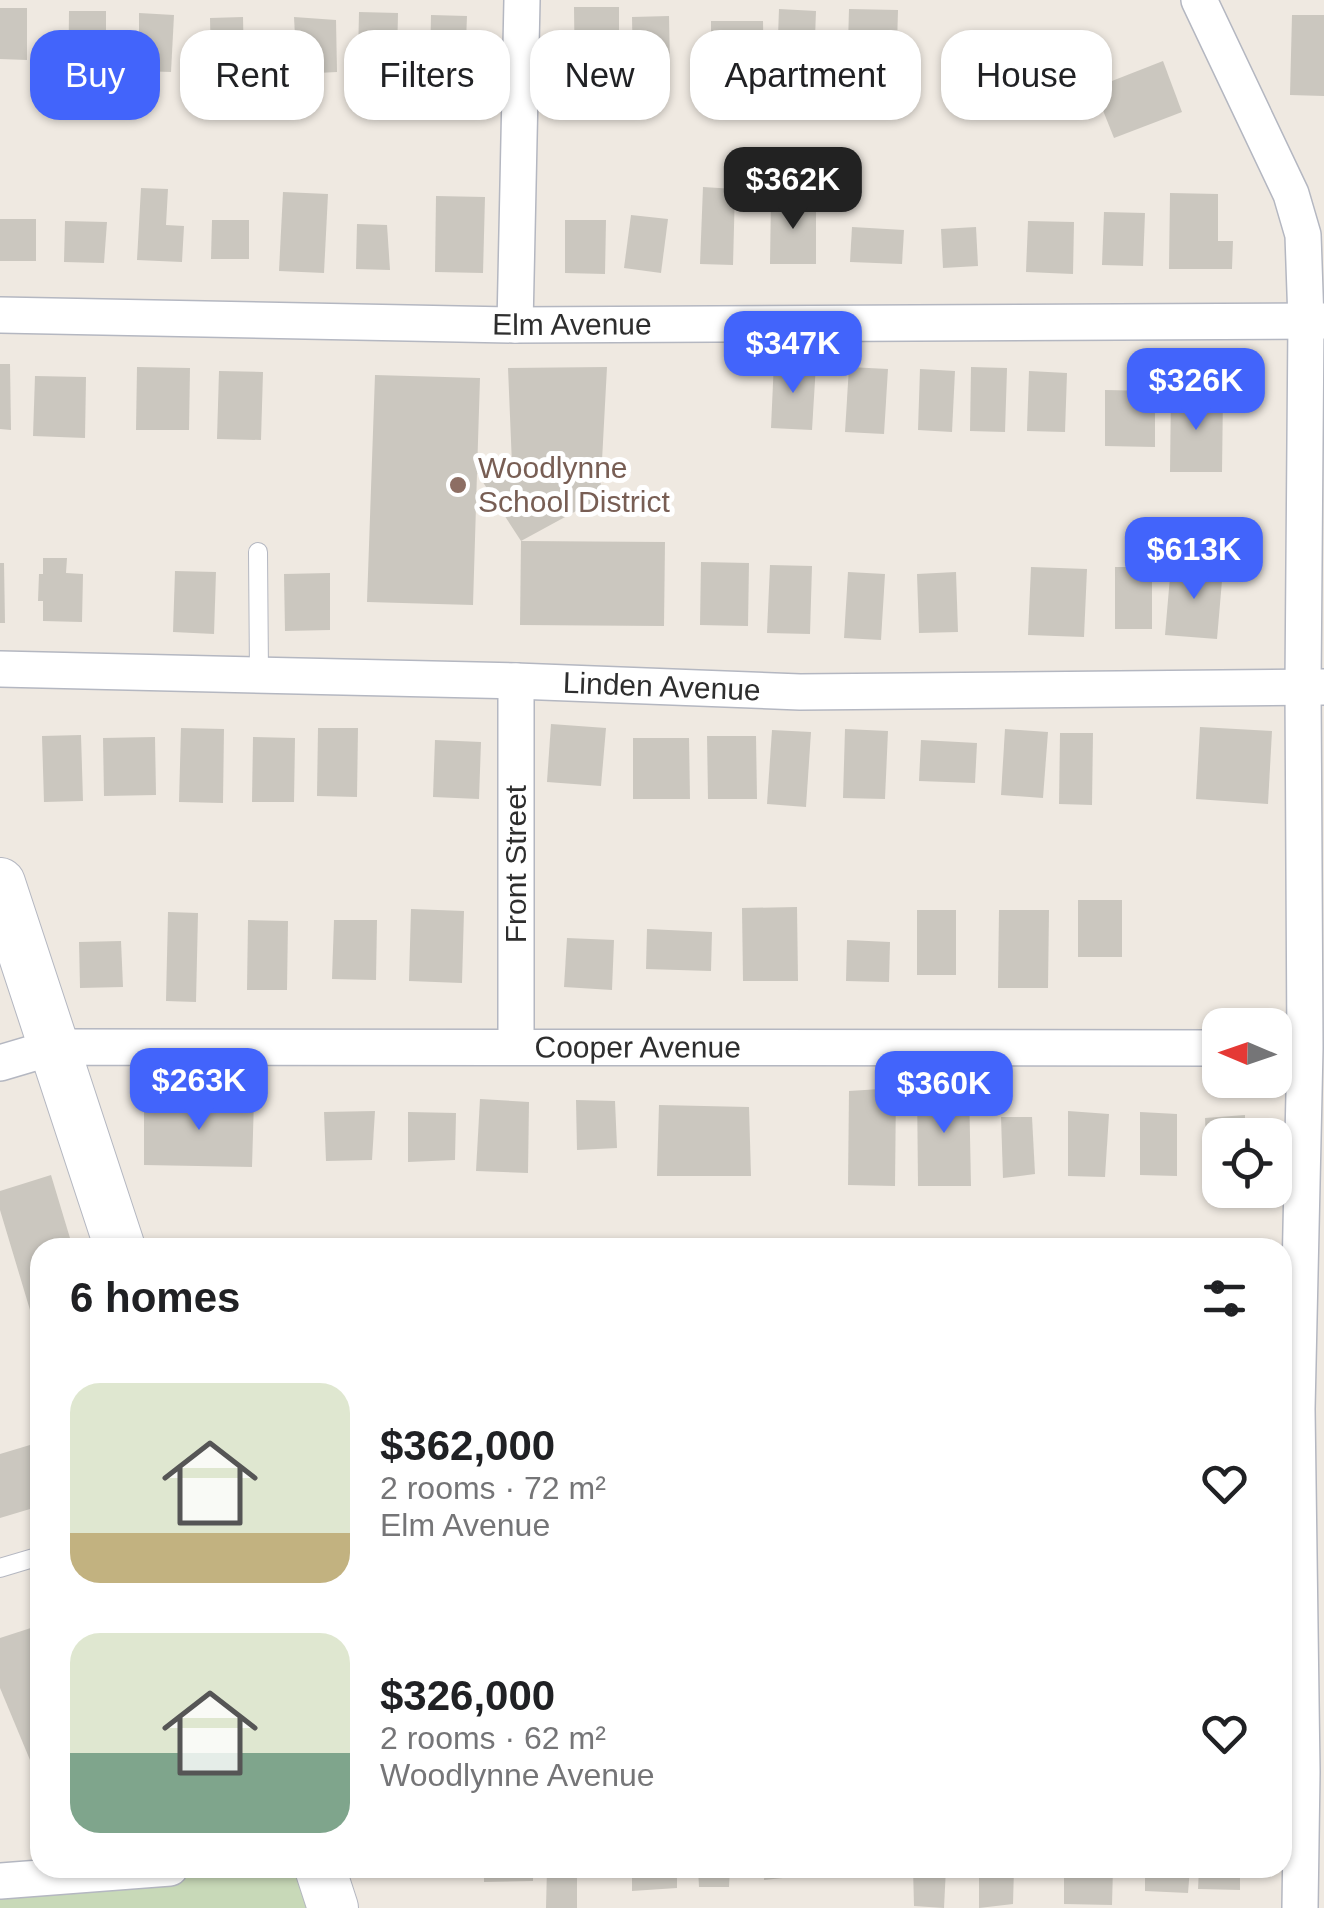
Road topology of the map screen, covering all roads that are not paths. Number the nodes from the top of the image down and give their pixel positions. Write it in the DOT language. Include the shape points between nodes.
graph roads {
  1 [pos="522,0"];
  2 [pos="1198,0"];
  3 [pos="0,315"];
  4 [pos="1315,321"];
  5 [pos="516,325"];
  6 [pos="258,552"];
  7 [pos="0,669"];
  8 [pos="259,675"];
  9 [pos="516,681"];
  10 [pos="1313,686"];
  11 [pos="0,883"];
  12 [pos="54,1046"];
  13 [pos="516,1047"];
  14 [pos="1202,1048"];
  15 [pos="1301,1048"];
  16 [pos="0,1063"];
  17 [pos="117,1238"];
  18 [pos="1301,1408"];
  19 [pos="30,1559"];
  20 [pos="0,1568"];
  21 [pos="1303,1772"];
  22 [pos="39,1878"];
  23 [pos="323,1878"];
  24 [pos="0,1881"];
  25 [pos="333,1908"];
  26 [pos="1300,1908"];
  1 -- 5 [label="street"];
  2 -- 4 [label="street" via="1292,194"];
  3 -- 5 [label="street, Elm Avenue"];
  4 -- 5 [label="street, Elm Avenue"];
  4 -- 10 [label="street"];
  6 -- 8 [label="lane"];
  7 -- 8 [label="street, Linden Avenue"];
  8 -- 9 [label="street, Linden Avenue"];
  9 -- 10 [label="street, Linden Avenue" via="800,692"];
  9 -- 13 [label="street, Front Street"];
  10 -- 15 [label="street"];
  11 -- 12 [label="main road"];
  12 -- 13 [label="street, Cooper Avenue"];
  12 -- 16 [label="street, Cooper Avenue"];
  12 -- 17 [label="main road"];
  13 -- 14 [label="street, Cooper Avenue"];
  15 -- 18 [label="street"];
  18 -- 21 [label="street"];
  19 -- 20 [label="lane"];
  21 -- 26 [label="street"];
  22 -- 24 [label="street"];
  23 -- 25 [label="main road"];
}
